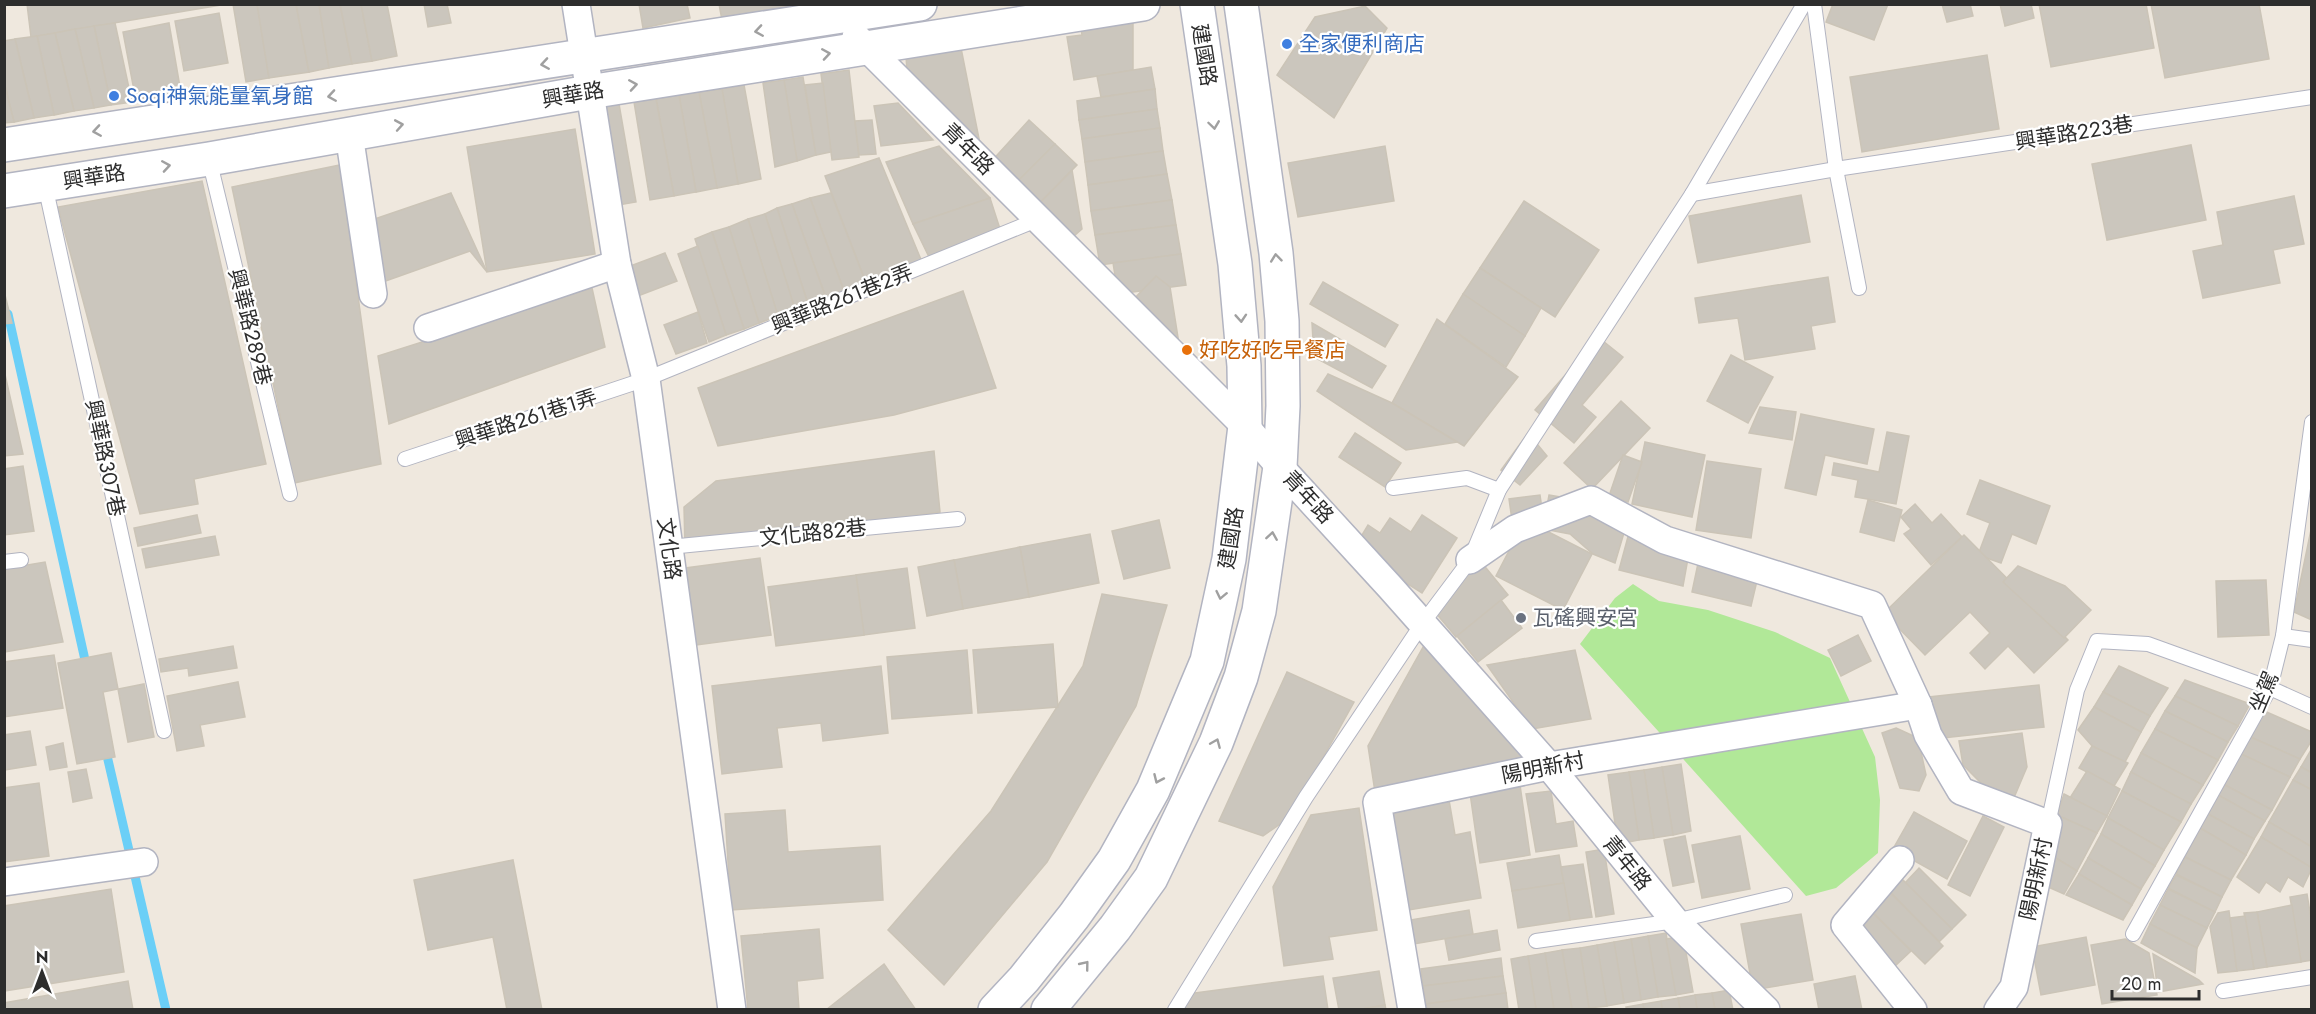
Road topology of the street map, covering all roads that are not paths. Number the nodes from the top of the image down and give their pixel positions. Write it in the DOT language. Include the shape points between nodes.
graph roads {
  1 [pos="576,4"];
  2 [pos="920,4"];
  3 [pos="1143,4"];
  4 [pos="1197,4"];
  5 [pos="1241,4"];
  6 [pos="1804,4"];
  7 [pos="1814,4"];
  8 [pos="833,11"];
  9 [pos="866,47"];
  10 [pos="584,58"];
  11 [pos="589,92"];
  12 [pos="2312,97"];
  13 [pos="349,134"];
  14 [pos="4,145"];
  15 [pos="209,159"];
  16 [pos="1836,169"];
  17 [pos="45,185"];
  18 [pos="4,191"];
  19 [pos="1692,194"];
  20 [pos="1039,219"];
  21 [pos="617,264"];
  22 [pos="1858,288"];
  23 [pos="373,294"];
  24 [pos="428,328"];
  25 [pos="646,379"];
  26 [pos="2312,422"];
  27 [pos="1245,426"];
  28 [pos="405,459"];
  29 [pos="1280,467"];
  30 [pos="1393,488"];
  31 [pos="1499,490"];
  32 [pos="290,494"];
  33 [pos="958,519"];
  34 [pos="669,547"];
  35 [pos="21,560"];
  36 [pos="1470,560"];
  37 [pos="4,562"];
  38 [pos="1422,624"];
  39 [pos="2283,636"];
  40 [pos="2312,640"];
  41 [pos="2270,688"];
  42 [pos="1918,705"];
  43 [pos="2312,707"];
  44 [pos="164,731"];
  45 [pos="1549,766"];
  46 [pos="2048,824"];
  47 [pos="1900,860"];
  48 [pos="144,862"];
  49 [pos="4,882"];
  50 [pos="1785,895"];
  51 [pos="1675,921"];
  52 [pos="2133,934"];
  53 [pos="1536,941"];
  54 [pos="2312,977"];
  55 [pos="2223,991"];
  56 [pos="732,1010"];
  57 [pos="995,1010"];
  58 [pos="1048,1010"];
  59 [pos="1175,1010"];
  60 [pos="1412,1010"];
  61 [pos="1766,1010"];
  62 [pos="1913,1010"];
  63 [pos="1998,1010"];
  1 -- 10 [label="street"];
  2 -- 8 [label="street, 興華路"];
  3 -- 9 [label="street, 興華路"];
  4 -- 27 [label="street, 建國路, one-way" via="1241,313"];
  29 -- 5 [label="street, 建國路, one-way" via="1282,321"];
  6 -- 19 [label="lane"];
  7 -- 16 [label="lane"];
  8 -- 9 [label="street, 青年路"];
  8 -- 10 [label="street, 興華路, one-way"];
  11 -- 9 [label="street, 興華路, one-way"];
  9 -- 20 [label="street, 青年路"];
  10 -- 11 [label="street"];
  10 -- 14 [label="street, 興華路, one-way"];
  13 -- 11 [label="street, 興華路, one-way"];
  11 -- 21 [label="street, 文化路"];
  12 -- 16 [label="lane, 興華路223巷"];
  13 -- 15 [label="street, 興華路"];
  13 -- 23 [label="street"];
  17 -- 15 [label="street, 興華路, one-way"];
  15 -- 32 [label="lane, 興華路289巷"];
  16 -- 19 [label="lane, 興華路223巷"];
  16 -- 22 [label="lane"];
  17 -- 18 [label="street, 興華路"];
  17 -- 44 [label="lane, 興華路307巷"];
  19 -- 31 [label="lane"];
  20 -- 25 [label="lane, 興華路261巷2弄"];
  20 -- 27 [label="street, 青年路"];
  21 -- 24 [label="street"];
  21 -- 25 [label="street, 文化路"];
  25 -- 28 [label="lane, 興華路261巷1弄"];
  25 -- 34 [label="street, 文化路"];
  26 -- 39 [label="lane, 坐駕"];
  27 -- 29 [label="street, 青年路"];
  27 -- 57 [label="street, 建國路, one-way" via="1228,559 1207,661 1176,737 1153,790 1114,860 1074,916"];
  29 -- 38 [label="street, 青年路"];
  58 -- 29 [label="street, 建國路, one-way" via="1151,878 1216,743 1260,611"];
  30 -- 31 [label="lane" via="1467,478"];
  31 -- 36 [label="lane"];
  33 -- 34 [label="lane, 文化路82巷"];
  34 -- 56 [label="street, 文化路"];
  35 -- 37 [label="lane"];
  36 -- 38 [label="lane"];
  36 -- 42 [label="street, 陽明新村" via="1515,529 1591,501 1665,540 1872,605"];
  38 -- 45 [label="street, 青年路"];
  38 -- 59 [label="lane" via="1306,797"];
  39 -- 40 [label="lane"];
  39 -- 41 [label="lane, 坐駕"];
  41 -- 43 [label="lane"];
  41 -- 46 [label="lane" via="2148,644 2097,641 2077,690"];
  41 -- 52 [label="lane, 坐駕"];
  42 -- 45 [label="street, 陽明新村"];
  42 -- 46 [label="street, 陽明新村" via="1928,735 1961,791"];
  45 -- 51 [label="street, 青年路"];
  45 -- 60 [label="street, 陽明新村" via="1377,802"];
  46 -- 63 [label="street, 陽明新村" via="2013,987"];
  47 -- 62 [label="street" via="1845,925"];
  48 -- 49 [label="street"];
  50 -- 51 [label="lane"];
  51 -- 53 [label="lane"];
  51 -- 61 [label="street, 青年路"];
  54 -- 55 [label="lane"];
}
